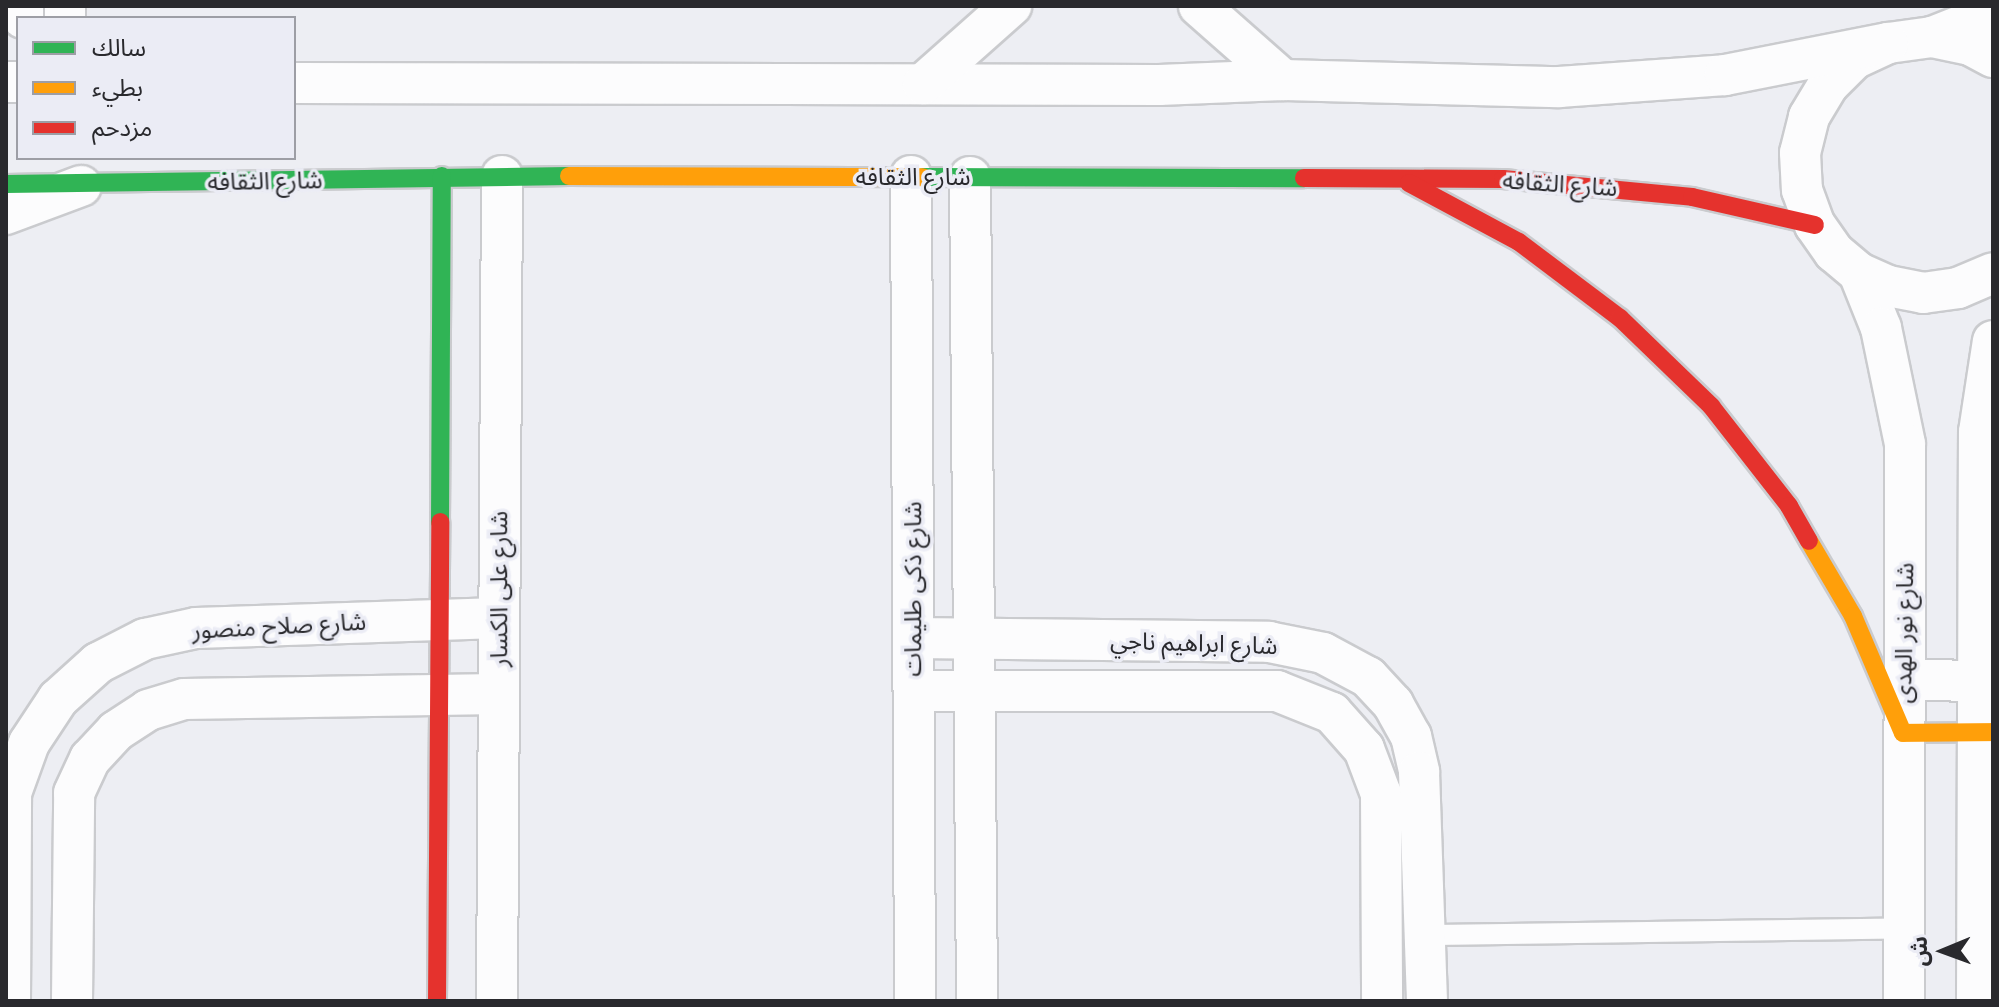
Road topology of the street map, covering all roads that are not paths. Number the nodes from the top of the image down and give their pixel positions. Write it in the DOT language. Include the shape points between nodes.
graph roads {
  1 [pos="1011,6"];
  2 [pos="1199,6"];
  3 [pos="1993,13"];
  4 [pos="1932,37"];
  5 [pos="1888,43"];
  6 [pos="1993,57"];
  7 [pos="1283,80"];
  8 [pos="296,83"];
  9 [pos="923,84"];
  10 [pos="442,176"];
  11 [pos="502,176"];
  12 [pos="911,176"];
  13 [pos="970,177"];
  14 [pos="1407,182"];
  15 [pos="6,184"];
  16 [pos="83,186"];
  17 [pos="6,214"];
  18 [pos="1815,225"];
  19 [pos="1859,273"];
  20 [pos="1993,273"];
  21 [pos="1993,341"];
  22 [pos="499,618"];
  23 [pos="439,620"];
  24 [pos="913,638"];
  25 [pos="974,638"];
  26 [pos="1368,677"];
  27 [pos="1903,680"];
  28 [pos="1986,681"];
  29 [pos="974,689"];
  30 [pos="914,691"];
  31 [pos="498,694"];
  32 [pos="439,695"];
  33 [pos="1332,713"];
  34 [pos="1986,732"];
  35 [pos="1903,733"];
  36 [pos="8,887"];
  37 [pos="1904,928"];
  38 [pos="1427,935"];
  39 [pos="10,1001"];
  40 [pos="72,1001"];
  41 [pos="437,1001"];
  42 [pos="497,1001"];
  43 [pos="915,1001"];
  44 [pos="977,1001"];
  45 [pos="1382,1001"];
  46 [pos="1427,1001"];
  47 [pos="1904,1001"];
  48 [pos="1977,1001"];
  1 -- 9 [label="street"];
  2 -- 7 [label="street"];
  3 -- 4 [label="street"];
  4 -- 5 [label="street"];
  4 -- 6 [label="street" via="1970,45"];
  5 -- 7 [label="street" via="1752,71 1612,86"];
  5 -- 18 [label="street" via="1854,59 1828,85 1809,117 1800,153 1802,190"];
  7 -- 9 [label="street"];
  8 -- 9 [label="street"];
  10 -- 11 [label="street, شارع الثقافه"];
  10 -- 16 [label="street, شارع الثقافه"];
  10 -- 23 [label="street"];
  11 -- 12 [label="street, شارع الثقافه"];
  11 -- 22 [label="street, شارع على الكسار"];
  12 -- 13 [label="street, شارع الثقافه"];
  12 -- 24 [label="street, شارع ذكى طليمات"];
  13 -- 14 [label="street, شارع الثقافه"];
  13 -- 25 [label="street"];
  14 -- 18 [label="street, شارع الثقافه" via="1503,179 1629,189"];
  14 -- 35 [label="street" via="1519,242 1620,318 1711,406 1789,506 1853,616"];
  15 -- 16 [label="street, شارع الثقافه"];
  16 -- 17 [label="street"];
  18 -- 19 [label="street" via="1834,252"];
  19 -- 20 [label="street" via="1923,293 1958,288"];
  19 -- 27 [label="street, شارع نور الهدى" via="1881,328 1905,444"];
  21 -- 28 [label="street" via="1979,432"];
  22 -- 23 [label="street, شارع صلاح منصور"];
  22 -- 31 [label="street, شارع على الكسار"];
  23 -- 32 [label="street"];
  23 -- 36 [label="street, شارع صلاح منصور" via="196,628 145,639 98,663 58,699 29,743 11,793"];
  24 -- 25 [label="street, شارع ابراهيم ناجي"];
  24 -- 30 [label="street, شارع ذكى طليمات"];
  25 -- 26 [label="street, شارع ابراهيم ناجي" via="1269,642 1323,653"];
  25 -- 29 [label="street"];
  26 -- 33 [label="street"];
  26 -- 38 [label="street, شارع ابراهيم ناجي" via="1393,704 1411,736 1419,772"];
  27 -- 28 [label="street"];
  27 -- 35 [label="street, شارع نور الهدى"];
  28 -- 34 [label="street"];
  29 -- 30 [label="street, شارع ابراهيم ناجي"];
  29 -- 33 [label="street, شارع ابراهيم ناجي" via="1277,691"];
  29 -- 44 [label="street"];
  30 -- 43 [label="street, شارع ذكى طليمات"];
  31 -- 32 [label="street"];
  31 -- 42 [label="street, شارع على الكسار"];
  32 -- 40 [label="street" via="184,699 148,710 116,731 90,759 74,793"];
  32 -- 41 [label="street"];
  33 -- 45 [label="street, شارع ابراهيم ناجي" via="1364,749 1381,794"];
  34 -- 35 [label="street"];
  34 -- 48 [label="street"];
  35 -- 37 [label="street, شارع نور الهدى"];
  36 -- 39 [label="street, شارع صلاح منصور"];
  37 -- 38 [label="lane"];
  37 -- 47 [label="street, شارع نور الهدى"];
  38 -- 46 [label="street, شارع ابراهيم ناجي"];
}
